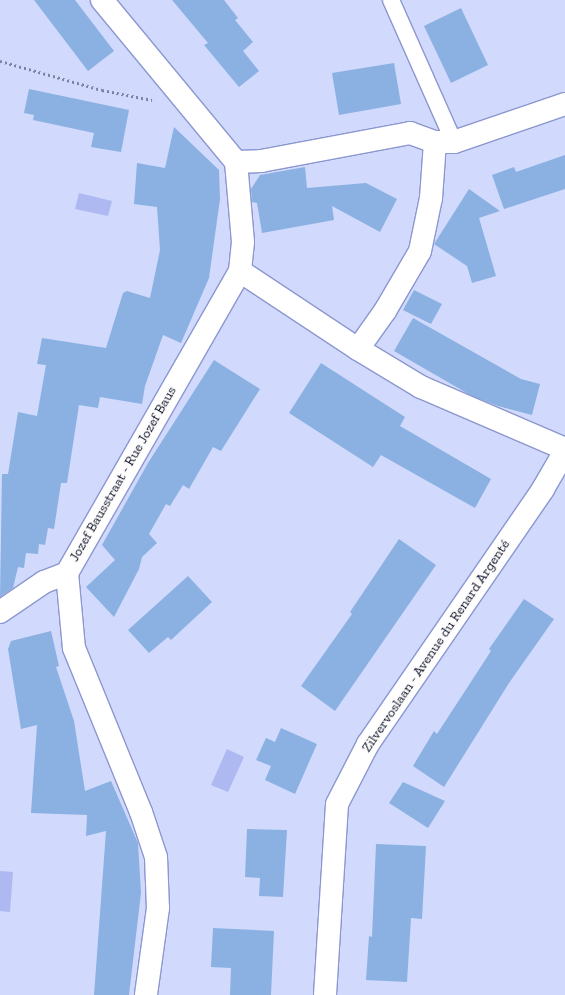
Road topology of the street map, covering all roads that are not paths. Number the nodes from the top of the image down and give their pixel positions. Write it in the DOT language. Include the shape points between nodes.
graph roads {
  1 [pos="102,0"];
  2 [pos="391,0"];
  3 [pos="565,104"];
  4 [pos="444,142"];
  5 [pos="236,162"];
  6 [pos="240,271"];
  7 [pos="358,349"];
  8 [pos="565,450"];
  9 [pos="67,573"];
  10 [pos="0,612"];
  11 [pos="146,995"];
  12 [pos="325,995"];
  1 -- 5 [label="street"];
  2 -- 4 [label="lane"];
  3 -- 4 [label="street"];
  4 -- 5 [label="street" via="410,133 261,161"];
  4 -- 7 [label="street" via="420,251 385,311"];
  5 -- 6 [label="street, Jozef Bausstraat - Rue Jozef Baus" via="243,242"];
  6 -- 7 [label="street"];
  6 -- 9 [label="street, Jozef Bausstraat - Rue Jozef Baus"];
  7 -- 8 [label="street" via="421,387"];
  8 -- 12 [label="street, Zilvervoslaan - Avenue du Renard Argenté" via="543,489 368,744 337,804"];
  9 -- 10 [label="street" via="44,582"];
  9 -- 11 [label="street, Jozef Bausstraat - Rue Jozef Baus" via="74,648 141,812 156,857 158,908"];
}
